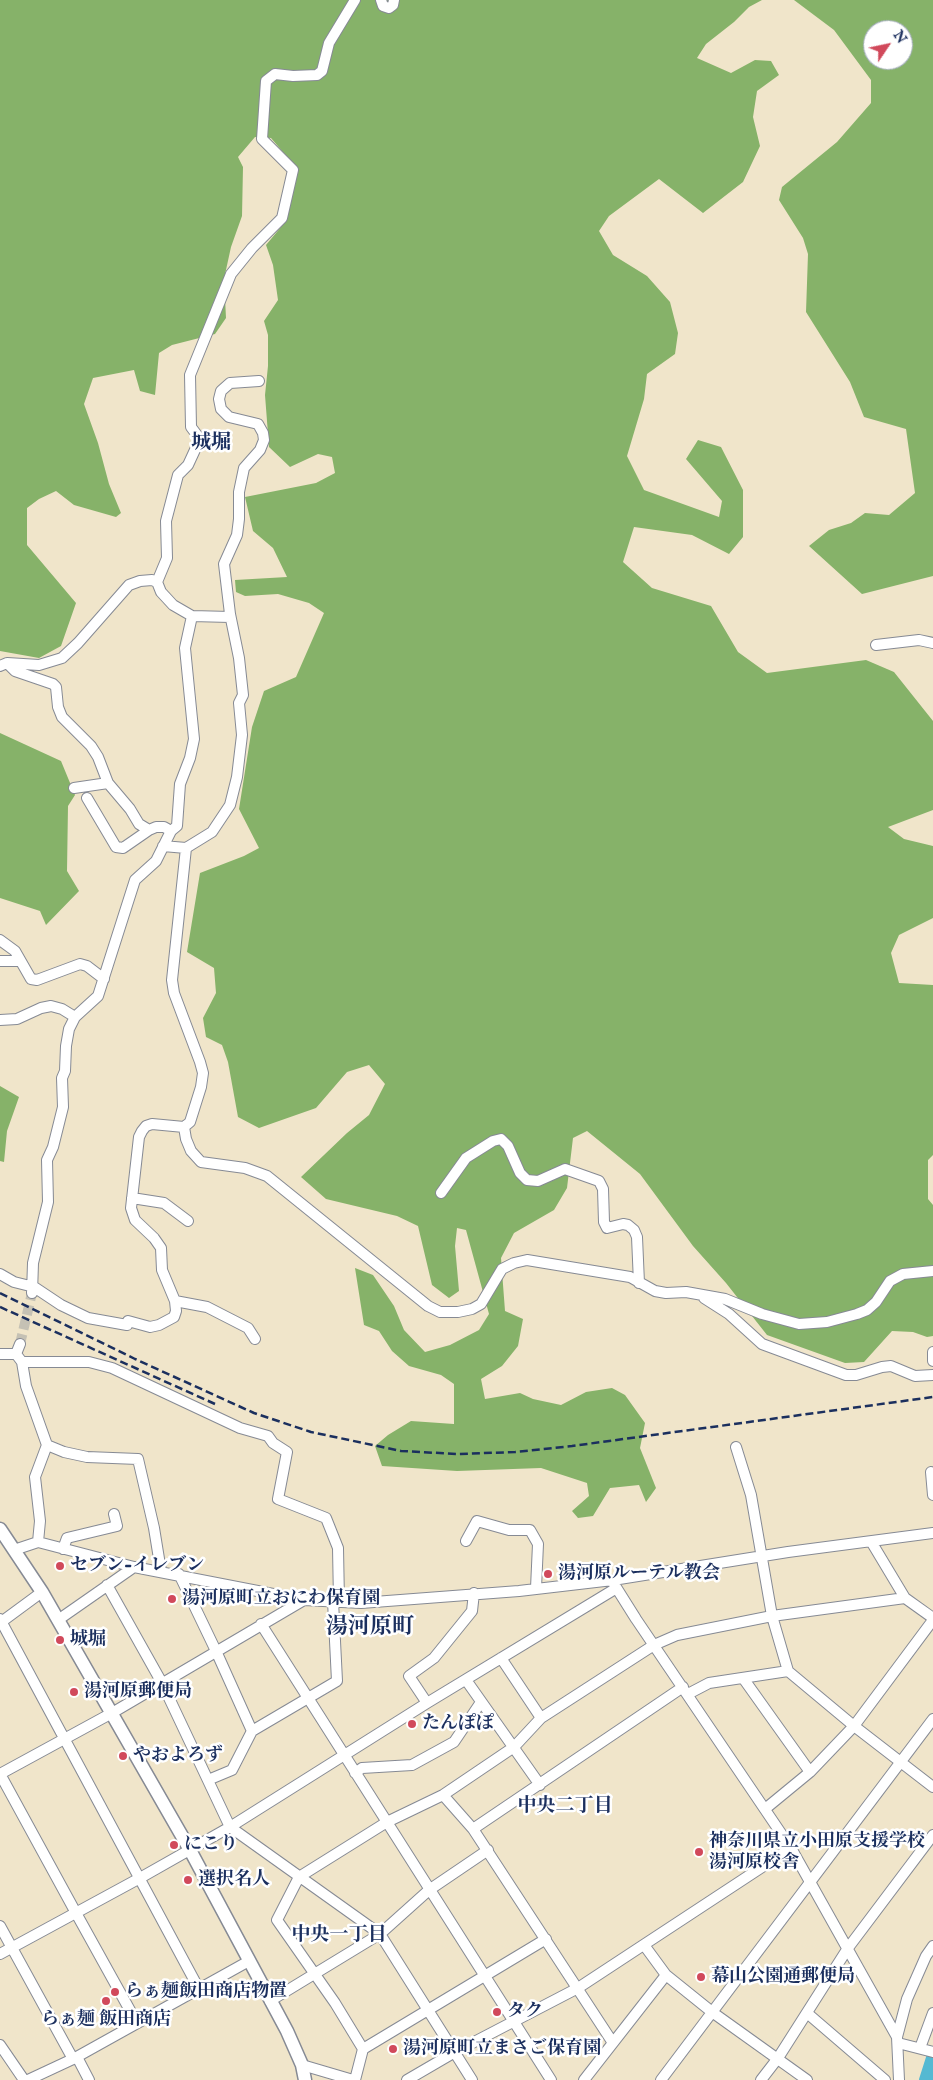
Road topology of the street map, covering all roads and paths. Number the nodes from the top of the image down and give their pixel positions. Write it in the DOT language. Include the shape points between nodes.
graph roads {
  1 [pos="355,0"];
  2 [pos="381,0"];
  3 [pos="394,0"];
  4 [pos="259,381"];
  5 [pos="157,582"];
  6 [pos="192,616"];
  7 [pos="230,617"];
  8 [pos="933,643"];
  9 [pos="876,645"];
  10 [pos="3,665"];
  11 [pos="108,783"];
  12 [pos="74,788"];
  13 [pos="87,798"];
  14 [pos="149,830"];
  15 [pos="171,831"];
  16 [pos="163,846"];
  17 [pos="186,848"];
  18 [pos="0,940"];
  19 [pos="20,960"];
  20 [pos="0,961"];
  21 [pos="104,979"];
  22 [pos="75,1017"];
  23 [pos="0,1020"];
  24 [pos="184,1127"];
  25 [pos="441,1193"];
  26 [pos="132,1198"];
  27 [pos="188,1221"];
  28 [pos="933,1271"];
  29 [pos="0,1274"];
  30 [pos="639,1283"];
  31 [pos="33,1290"];
  32 [pos="698,1294"];
  33 [pos="175,1301"];
  34 [pos="116,1318"];
  35 [pos="128,1321"];
  36 [pos="255,1339"];
  37 [pos="20,1344"];
  38 [pos="933,1352"];
  39 [pos="0,1354"];
  40 [pos="19,1358"];
  41 [pos="933,1361"];
  42 [pos="933,1375"];
  43 [pos="47,1445"];
  44 [pos="736,1447"];
  45 [pos="931,1472"];
  46 [pos="933,1495"];
  47 [pos="114,1514"];
  48 [pos="0,1529"];
  49 [pos="933,1533"];
  50 [pos="466,1540"];
  51 [pos="38,1542"];
  52 [pos="872,1543"];
  53 [pos="62,1549"];
  54 [pos="14,1550"];
  55 [pos="763,1557"];
  56 [pos="134,1566"];
  57 [pos="161,1571"];
  58 [pos="179,1574"];
  59 [pos="614,1584"];
  60 [pos="107,1585"];
  61 [pos="536,1588"];
  62 [pos="42,1592"];
  63 [pos="474,1593"];
  64 [pos="905,1598"];
  65 [pos="304,1600"];
  66 [pos="336,1601"];
  67 [pos="772,1616"];
  68 [pos="933,1619"];
  69 [pos="58,1620"];
  70 [pos="1,1621"];
  71 [pos="261,1624"];
  72 [pos="654,1645"];
  73 [pos="216,1651"];
  74 [pos="501,1658"];
  75 [pos="788,1671"];
  76 [pos="743,1678"];
  77 [pos="466,1680"];
  78 [pos="162,1683"];
  79 [pos="685,1691"];
  80 [pos="307,1698"];
  81 [pos="481,1702"];
  82 [pos="427,1703"];
  83 [pos="112,1713"];
  84 [pos="541,1718"];
  85 [pos="933,1719"];
  86 [pos="854,1726"];
  87 [pos="252,1731"];
  88 [pos="65,1740"];
  89 [pos="514,1747"];
  90 [pos="343,1754"];
  91 [pos="902,1763"];
  92 [pos="810,1772"];
  93 [pos="355,1773"];
  94 [pos="208,1780"];
  95 [pos="540,1785"];
  96 [pos="933,1788"];
  97 [pos="443,1795"];
  98 [pos="765,1809"];
  99 [pos="387,1822"];
  100 [pos="230,1826"];
  101 [pos="473,1829"];
  102 [pos="933,1835"];
  103 [pos="791,1848"];
  104 [pos="190,1850"];
  105 [pos="488,1850"];
  106 [pos="299,1877"];
  107 [pos="140,1878"];
  108 [pos="810,1880"];
  109 [pos="429,1890"];
  110 [pos="76,1913"];
  111 [pos="0,1926"];
  112 [pos="380,1934"];
  113 [pos="546,1939"];
  114 [pos="644,1945"];
  115 [pos="933,1946"];
  116 [pos="12,1948"];
  117 [pos="848,1948"];
  118 [pos="0,1954"];
  119 [pos="249,1961"];
  120 [pos="314,1974"];
  121 [pos="666,1975"];
  122 [pos="486,1976"];
  123 [pos="578,1988"];
  124 [pos="199,1989"];
  125 [pos="270,2001"];
  126 [pos="428,2010"];
  127 [pos="712,2012"];
  128 [pos="807,2013"];
  129 [pos="933,2013"];
  130 [pos="514,2022"];
  131 [pos="137,2023"];
  132 [pos="897,2040"];
  133 [pos="613,2043"];
  134 [pos="0,2045"];
  135 [pos="363,2049"];
  136 [pos="926,2050"];
  137 [pos="455,2052"];
  138 [pos="75,2058"];
  139 [pos="778,2058"];
  140 [pos="302,2065"];
  141 [pos="24,2080"];
  142 [pos="28,2080"];
  143 [pos="89,2080"];
  144 [pos="305,2080"];
  145 [pos="354,2080"];
  146 [pos="407,2080"];
  147 [pos="472,2080"];
  148 [pos="551,2080"];
  149 [pos="584,2080"];
  150 [pos="661,2080"];
  151 [pos="761,2080"];
  152 [pos="807,2080"];
  153 [pos="885,2080"];
  154 [pos="899,2080"];
  1 -- 5 [label="street" via="329,43 322,71 293,76 275,74 266,81 262,139 293,170 292,176 282,218 231,274 190,375 191,427 200,439 188,465 178,475 166,521 167,558"];
  2 -- 3 [label="street" via="383,6 389,8"];
  4 -- 7 [label="street" via="230,383 221,391 219,399 221,409 229,417 258,424 264,440 260,450 244,468 237,535 224,564"];
  5 -- 6 [label="street" via="173,605"];
  5 -- 10 [label="street" via="140,581 129,585 62,658 39,665"];
  6 -- 7 [label="street"];
  6 -- 15 [label="street" via="185,648 194,739 180,784 177,826"];
  7 -- 17 [label="street" via="243,695 239,703 242,735 237,777 230,805 212,832"];
  8 -- 9 [label="street" via="919,640"];
  10 -- 11 [label="street" via="56,687 62,717 98,756"];
  11 -- 12 [label="street"];
  11 -- 14 [label="street" via="139,824"];
  13 -- 14 [label="street" via="116,847 122,848"];
  14 -- 15 [label="street" via="164,827"];
  15 -- 16 [label="street"];
  16 -- 17 [label="street"];
  16 -- 21 [label="street" via="156,861 135,880"];
  17 -- 24 [label="street" via="172,980 203,1073 197,1104 190,1122"];
  18 -- 19 [label="street" via="15,951"];
  19 -- 20 [label="street"];
  19 -- 21 [label="street" via="31,979 37,980 80,964"];
  21 -- 22 [label="street" via="98,996"];
  22 -- 23 [label="street" via="51,1006 17,1019"];
  22 -- 31 [label="street" via="66,1046 63,1107 47,1160 48,1202 33,1263"];
  24 -- 26 [label="street" via="152,1124 142,1131 138,1137"];
  24 -- 30 [label="street" via="191,1151 202,1162 245,1168 268,1176 428,1306 440,1312 472,1309 480,1304 502,1269 522,1261 630,1278"];
  25 -- 30 [label="street" via="466,1158 501,1139 527,1180 538,1181 566,1169 599,1181 603,1189 607,1228 628,1225 637,1237"];
  26 -- 27 [label="street" via="164,1203"];
  26 -- 33 [label="street" via="132,1214 161,1248 162,1270"];
  28 -- 32 [label="street" via="903,1274 890,1281 867,1310 827,1322 799,1324 785,1321 726,1299"];
  29 -- 31 [label="street"];
  30 -- 32 [label="street" via="655,1291"];
  31 -- 35 [label="street" via="88,1318 127,1326"];
  32 -- 42 [label="street" via="729,1314 762,1344 846,1375 856,1376 891,1366 915,1376"];
  33 -- 35 [label="street" via="174,1317 159,1325 150,1327"];
  33 -- 36 [label="street" via="207,1307 248,1328"];
  34 -- 35 [label="street"];
  37 -- 40 [label="street"];
  38 -- 41 [label="street"];
  39 -- 40 [label="street"];
  40 -- 43 [label="street"];
  40 -- 66 [label="street" via="90,1362 112,1368 240,1428 268,1436 287,1452 278,1499 326,1518 338,1548"];
  43 -- 51 [label="street" via="35,1477 40,1521"];
  43 -- 57 [label="street" via="87,1457 138,1458"];
  44 -- 55 [label="street" via="751,1495"];
  45 -- 46 [label="street"];
  47 -- 53 [label="street" via="117,1526 66,1538"];
  48 -- 54 [label="main road"];
  49 -- 52 [label="street"];
  50 -- 61 [label="street" via="477,1521 509,1530 530,1530 538,1544"];
  51 -- 53 [label="street"];
  51 -- 54 [label="street"];
  52 -- 55 [label="street"];
  52 -- 64 [label="street"];
  53 -- 56 [label="street"];
  54 -- 62 [label="main road"];
  55 -- 59 [label="street"];
  55 -- 67 [label="street"];
  56 -- 57 [label="street"];
  56 -- 60 [label="street"];
  57 -- 58 [label="street"];
  58 -- 65 [label="street"];
  58 -- 73 [label="street"];
  59 -- 61 [label="street"];
  59 -- 72 [label="street"];
  59 -- 74 [label="street"];
  60 -- 69 [label="street"];
  60 -- 78 [label="street"];
  61 -- 63 [label="street"];
  62 -- 69 [label="main road"];
  62 -- 70 [label="street"];
  63 -- 66 [label="street" via="361,1603"];
  63 -- 82 [label="street" via="472,1611 434,1658 409,1676"];
  64 -- 67 [label="street"];
  64 -- 68 [label="street"];
  65 -- 66 [label="street"];
  65 -- 71 [label="street"];
  66 -- 80 [label="street" via="337,1681"];
  67 -- 72 [label="street" via="677,1634"];
  67 -- 75 [label="street"];
  68 -- 86 [label="street"];
  69 -- 83 [label="main road"];
  70 -- 88 [label="street"];
  71 -- 73 [label="street"];
  71 -- 80 [label="street"];
  72 -- 79 [label="street"];
  72 -- 84 [label="street"];
  73 -- 78 [label="street"];
  73 -- 87 [label="street"];
  74 -- 77 [label="street"];
  74 -- 84 [label="street"];
  75 -- 76 [label="street"];
  75 -- 86 [label="street"];
  76 -- 79 [label="street" via="709,1683"];
  76 -- 92 [label="street"];
  77 -- 81 [label="street"];
  77 -- 82 [label="street"];
  78 -- 83 [label="street"];
  78 -- 94 [label="street"];
  79 -- 95 [label="street"];
  79 -- 98 [label="street"];
  80 -- 87 [label="street"];
  80 -- 90 [label="street"];
  81 -- 89 [label="street"];
  81 -- 93 [label="street" via="454,1742 412,1765 362,1768"];
  82 -- 90 [label="street"];
  83 -- 88 [label="street"];
  83 -- 104 [label="main road"];
  84 -- 89 [label="street"];
  85 -- 91 [label="street"];
  86 -- 91 [label="street"];
  86 -- 92 [label="street"];
  87 -- 94 [label="street" via="232,1770"];
  88 -- 107 [label="street"];
  88 -- 110 [label="street" via="0,1774"];
  89 -- 95 [label="street"];
  89 -- 97 [label="street"];
  90 -- 93 [label="street"];
  90 -- 100 [label="street"];
  91 -- 96 [label="street"];
  91 -- 108 [label="street"];
  92 -- 98 [label="street"];
  93 -- 99 [label="street"];
  94 -- 100 [label="street"];
  95 -- 101 [label="street"];
  97 -- 99 [label="street"];
  97 -- 101 [label="street"];
  98 -- 103 [label="street"];
  99 -- 106 [label="street"];
  99 -- 109 [label="street"];
  100 -- 104 [label="street"];
  100 -- 106 [label="street"];
  101 -- 105 [label="street"];
  102 -- 117 [label="street"];
  103 -- 108 [label="street"];
  103 -- 114 [label="street"];
  104 -- 107 [label="street"];
  104 -- 119 [label="main road"];
  105 -- 109 [label="street"];
  105 -- 113 [label="street"];
  106 -- 112 [label="street"];
  106 -- 120 [label="street" via="277,1920"];
  107 -- 110 [label="street"];
  107 -- 124 [label="street"];
  108 -- 117 [label="street"];
  108 -- 127 [label="street"];
  109 -- 112 [label="street"];
  109 -- 122 [label="street"];
  110 -- 116 [label="street"];
  110 -- 131 [label="street"];
  111 -- 116 [label="street"];
  112 -- 120 [label="street"];
  112 -- 126 [label="street"];
  113 -- 122 [label="street"];
  113 -- 123 [label="street"];
  114 -- 121 [label="street"];
  114 -- 123 [label="street"];
  115 -- 132 [label="street" via="907,1999"];
  116 -- 118 [label="street"];
  116 -- 138 [label="street"];
  117 -- 128 [label="street"];
  117 -- 132 [label="street"];
  119 -- 124 [label="street"];
  119 -- 125 [label="main road"];
  120 -- 125 [label="street"];
  120 -- 135 [label="street"];
  121 -- 127 [label="street"];
  121 -- 133 [label="street"];
  122 -- 126 [label="street"];
  122 -- 130 [label="street"];
  123 -- 130 [label="street"];
  123 -- 133 [label="street"];
  124 -- 131 [label="street"];
  125 -- 140 [label="main road"];
  126 -- 135 [label="street"];
  126 -- 137 [label="street"];
  127 -- 139 [label="street"];
  127 -- 150 [label="street"];
  128 -- 139 [label="street"];
  128 -- 153 [label="street"];
  129 -- 136 [label="street"];
  130 -- 137 [label="street"];
  130 -- 148 [label="street"];
  131 -- 138 [label="street"];
  132 -- 136 [label="street"];
  132 -- 154 [label="street"];
  133 -- 149 [label="street"];
  134 -- 141 [label="street"];
  135 -- 145 [label="street"];
  137 -- 146 [label="street"];
  137 -- 147 [label="street"];
  138 -- 142 [label="street"];
  138 -- 143 [label="street"];
  139 -- 151 [label="street"];
  139 -- 152 [label="street"];
  140 -- 144 [label="main road"];
  140 -- 145 [label="street"];
}
